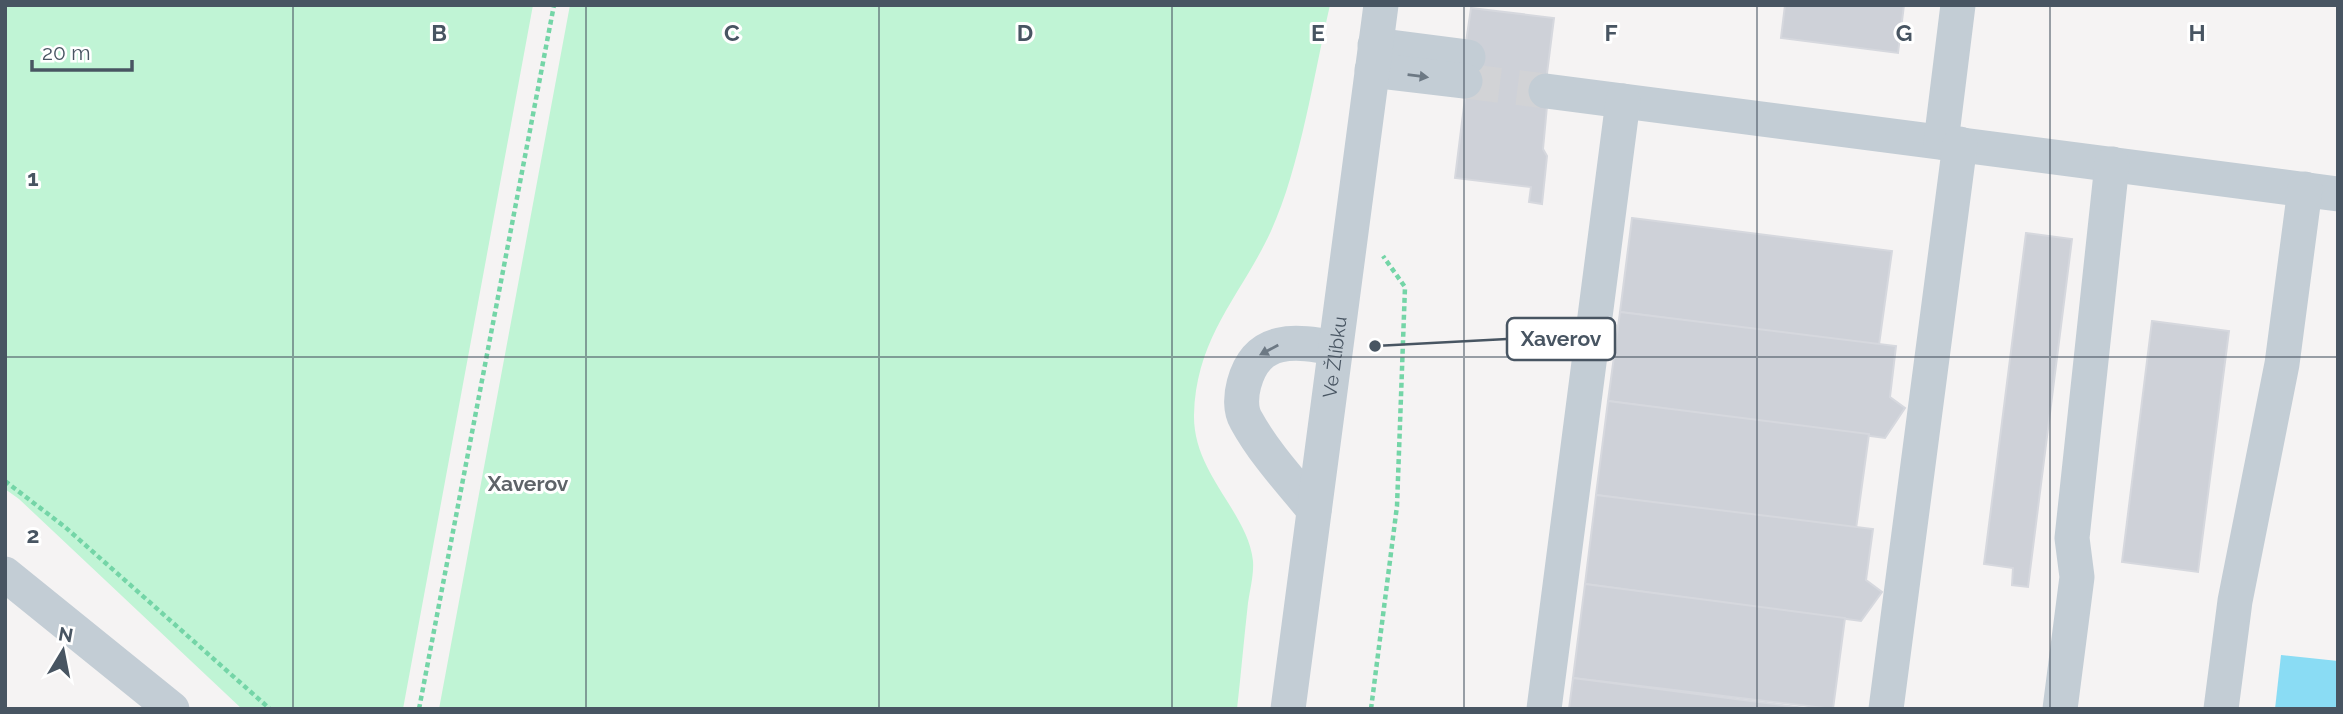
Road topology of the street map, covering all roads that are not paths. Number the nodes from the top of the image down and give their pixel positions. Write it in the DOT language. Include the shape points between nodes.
graph roads {
  1 [pos="1381,5"];
  2 [pos="1958,5"];
  3 [pos="1373,58"];
  4 [pos="1466,69"];
  5 [pos="1547,79"];
  6 [pos="1623,101"];
  7 [pos="1951,143"];
  8 [pos="2112,164"];
  9 [pos="2322,191"];
  10 [pos="1335,348"];
  11 [pos="1314,510"];
  12 [pos="5,574"];
  13 [pos="172,709"];
  14 [pos="1288,709"];
  15 [pos="1544,709"];
  16 [pos="1886,709"];
  17 [pos="2060,709"];
  18 [pos="2221,709"];
  1 -- 3 [label="street, Ve Žlíbku"];
  2 -- 7 [label="street"];
  3 -- 4 [label="street"];
  3 -- 10 [label="street, Ve Žlíbku"];
  5 -- 6 [label="street"];
  6 -- 7 [label="street"];
  6 -- 15 [label="street"];
  7 -- 8 [label="street"];
  7 -- 16 [label="street"];
  8 -- 9 [label="street"];
  8 -- 17 [label="street" via="2072,538 2077,576"];
  9 -- 18 [label="street" via="2235,601"];
  10 -- 11 [label="street, Ve Žlíbku"];
  10 -- 11 [label="street, one-way" via="1304,342 1277,345 1252,363 1243,388 1245,418"];
  11 -- 14 [label="street, Ve Žlíbku"];
  12 -- 13 [label="street"];
}
